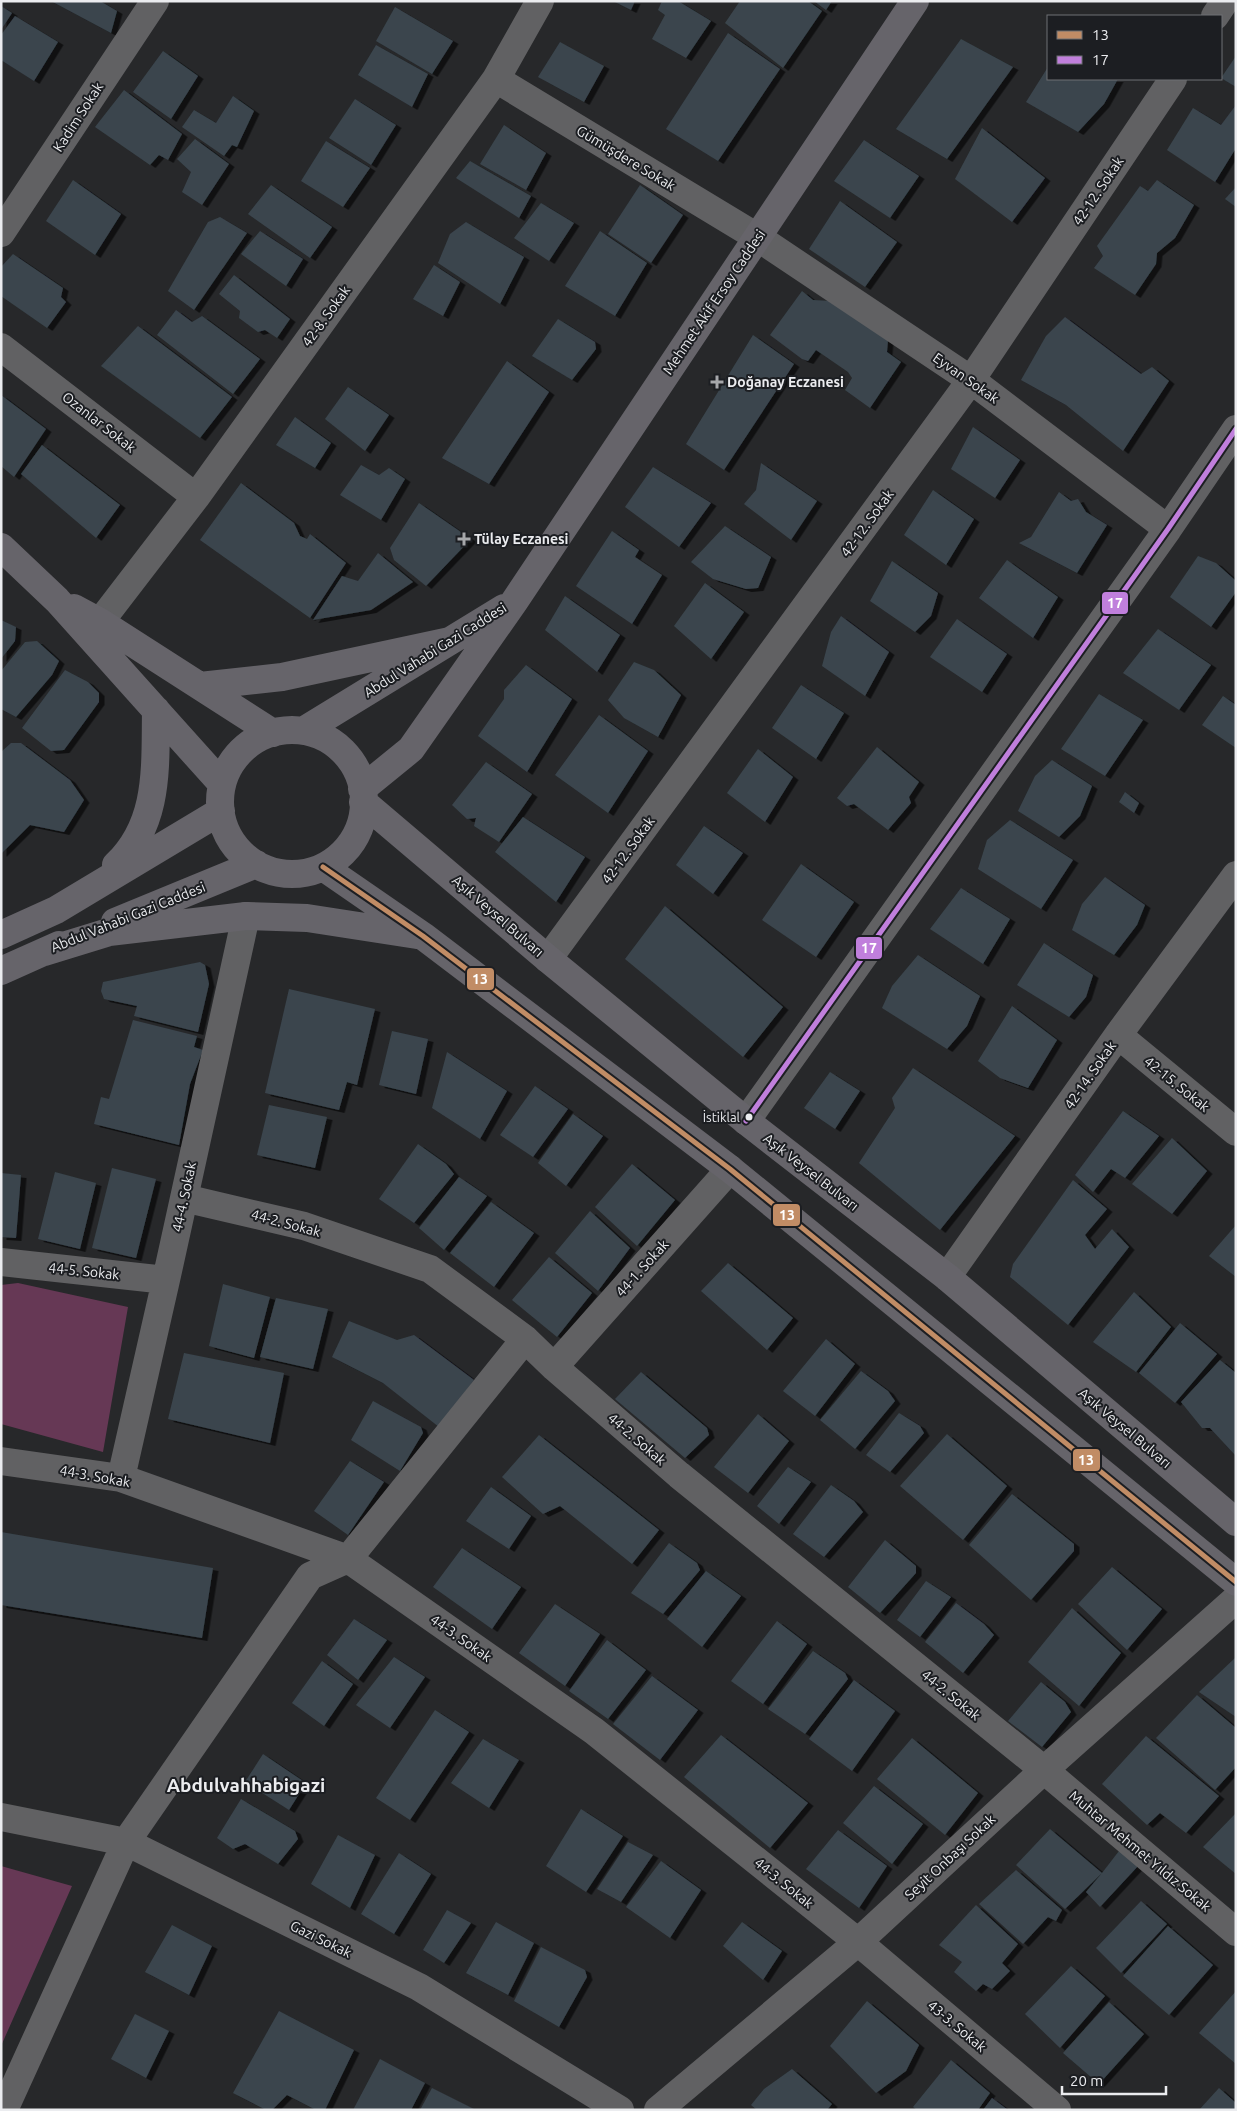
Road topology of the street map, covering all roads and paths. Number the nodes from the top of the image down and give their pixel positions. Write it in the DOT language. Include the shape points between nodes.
graph roads {
  1 [pos="155,1"];
  2 [pos="540,1"];
  3 [pos="915,1"];
  4 [pos="1225,1"];
  5 [pos="1216,15"];
  6 [pos="496,79"];
  7 [pos="1172,80"];
  8 [pos="1,233"];
  9 [pos="757,237"];
  10 [pos="1,347"];
  11 [pos="971,380"];
  12 [pos="1236,429"];
  13 [pos="196,497"];
  14 [pos="1168,529"];
  15 [pos="1,547"];
  16 [pos="57,600"];
  17 [pos="514,602"];
  18 [pos="100,622"];
  19 [pos="450,641"];
  20 [pos="200,686"];
  21 [pos="156,710"];
  22 [pos="303,731"];
  23 [pos="273,733"];
  24 [pos="222,784"];
  25 [pos="363,796"];
  26 [pos="221,811"];
  27 [pos="256,864"];
  28 [pos="323,867"];
  29 [pos="1236,875"];
  30 [pos="92,888"];
  31 [pos="246,916"];
  32 [pos="1,935"];
  33 [pos="423,936"];
  34 [pos="44,952"];
  35 [pos="548,958"];
  36 [pos="1,971"];
  37 [pos="1118,1035"];
  38 [pos="746,1121"];
  39 [pos="1236,1132"];
  40 [pos="730,1169"];
  41 [pos="184,1198"];
  42 [pos="1,1262"];
  43 [pos="947,1277"];
  44 [pos="166,1280"];
  45 [pos="525,1339"];
  46 [pos="554,1367"];
  47 [pos="1,1461"];
  48 [pos="120,1478"];
  49 [pos="1236,1522"];
  50 [pos="348,1559"];
  51 [pos="1236,1582"];
  52 [pos="1236,1599"];
  53 [pos="1044,1770"];
  54 [pos="1,1817"];
  55 [pos="126,1842"];
  56 [pos="1236,1932"];
  57 [pos="858,1942"];
  58 [pos="4,2110"];
  59 [pos="620,2110"];
  60 [pos="658,2110"];
  61 [pos="1057,2110"];
  1 -- 8 [label="street, Kadim Sokak"];
  2 -- 6 [label="street, 42-8. Sokak"];
  3 -- 9 [label="main road, Mehmet Akif Ersoy Caddesi"];
  4 -- 5 [label="street"];
  6 -- 9 [label="street, Gümüşdere Sokak"];
  6 -- 13 [label="street, 42-8. Sokak"];
  7 -- 11 [label="street, 42-12. Sokak"];
  9 -- 11 [label="street, Eyvan Sokak"];
  9 -- 17 [label="main road, Mehmet Akif Ersoy Caddesi"];
  10 -- 13 [label="street, Ozanlar Sokak"];
  11 -- 14 [label="street, Eyvan Sokak"];
  11 -- 35 [label="street, 42-12. Sokak"];
  12 -- 14 [label="street"];
  13 -- 18 [label="street, 42-8. Sokak"];
  14 -- 38 [label="street"];
  15 -- 16 [label="main road"];
  16 -- 18 [label="main road"];
  16 -- 21 [label="main road"];
  17 -- 19 [label="main road, Abdul Vahabi Gazi Caddesi"];
  17 -- 25 [label="main road, Abdul Vahabi Gazi Caddesi" via="411,749"];
  18 -- 20 [label="main road"];
  19 -- 20 [label="main road" via="282,677"];
  19 -- 22 [label="main road, Abdul Vahabi Gazi Caddesi"];
  20 -- 23 [label="main road"];
  21 -- 24 [label="main road"];
  21 -- 30 [label="main road" via="152,800 145,822 126,856"];
  22 -- 23 [label="main road"];
  22 -- 25 [label="main road" via="323,737 340,749 354,765"];
  23 -- 24 [label="main road" via="244,748 231,764"];
  24 -- 26 [label="main road"];
  25 -- 28 [label="main road" via="362,820 350,844 336,860"];
  25 -- 35 [label="main road, Aşık Veysel Bulvarı"];
  26 -- 27 [label="main road" via="233,844"];
  26 -- 30 [label="main road"];
  27 -- 28 [label="main road" via="286,874 307,873"];
  27 -- 34 [label="main road, Abdul Vahabi Gazi Caddesi"];
  28 -- 33 [label="main road"];
  29 -- 37 [label="street, 42-14. Sokak"];
  30 -- 32 [label="main road" via="56,910"];
  31 -- 33 [label="main road" via="306,918"];
  31 -- 34 [label="main road" via="109,932"];
  31 -- 41 [label="street, 44-4. Sokak"];
  33 -- 40 [label="main road"];
  34 -- 36 [label="main road, Abdul Vahabi Gazi Caddesi"];
  35 -- 38 [label="main road, Aşık Veysel Bulvarı"];
  37 -- 39 [label="street, 42-15. Sokak"];
  37 -- 43 [label="street, 42-14. Sokak"];
  38 -- 43 [label="main road, Aşık Veysel Bulvarı"];
  40 -- 46 [label="street, 44-1. Sokak"];
  40 -- 51 [label="main road"];
  41 -- 44 [label="street, 44-4. Sokak"];
  41 -- 45 [label="street, 44-2. Sokak" via="304,1226 430,1269"];
  42 -- 44 [label="street, 44-5. Sokak"];
  43 -- 49 [label="main road, Aşık Veysel Bulvarı"];
  44 -- 48 [label="street, 44-4. Sokak"];
  45 -- 46 [label="street, 44-2. Sokak"];
  45 -- 50 [label="street"];
  46 -- 53 [label="street, 44-2. Sokak" via="679,1474"];
  47 -- 48 [label="street, 44-3. Sokak"];
  48 -- 50 [label="street, 44-3. Sokak"];
  50 -- 55 [label="street" via="310,1576"];
  50 -- 57 [label="street, 44-3. Sokak" via="594,1731"];
  52 -- 53 [label="street, Seyit Onbaşı Sokak"];
  53 -- 56 [label="street, Muhtar Mehmet Yıldız Sokak"];
  53 -- 57 [label="street, Seyit Onbaşı Sokak"];
  54 -- 55 [label="street, Gazi Sokak"];
  55 -- 58 [label="street"];
  55 -- 59 [label="street, Gazi Sokak" via="419,1988"];
  57 -- 60 [label="street, Seyit Onbaşı Sokak"];
  57 -- 61 [label="street, 43-3. Sokak"];
}
